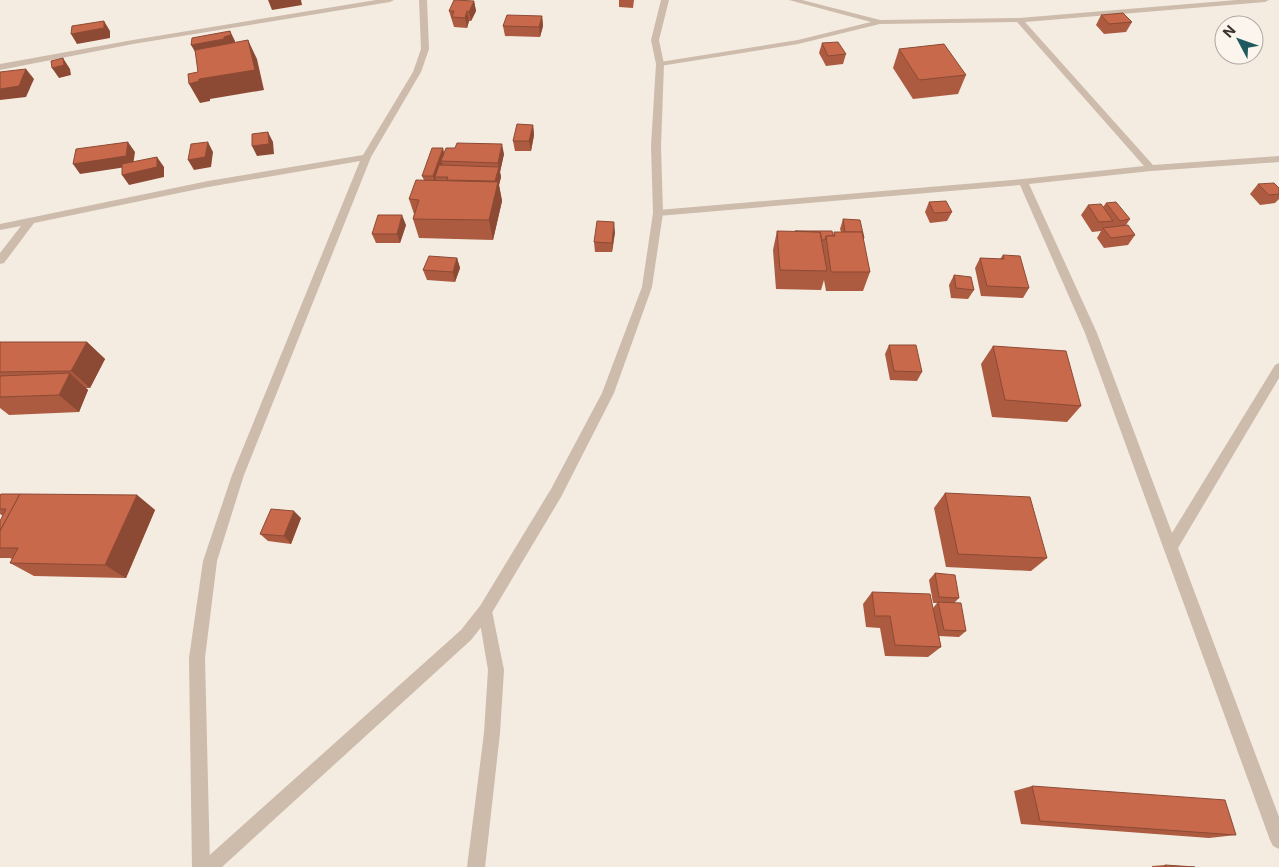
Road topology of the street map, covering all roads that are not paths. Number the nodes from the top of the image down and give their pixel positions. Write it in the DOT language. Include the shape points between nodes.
graph roads {
  1 [pos="390,0"];
  2 [pos="423,0"];
  3 [pos="665,0"];
  4 [pos="793,0"];
  5 [pos="1265,0"];
  6 [pos="1019,20"];
  7 [pos="880,22"];
  8 [pos="660,64"];
  9 [pos="0,66"];
  10 [pos="366,157"];
  11 [pos="1275,160"];
  12 [pos="1151,168"];
  13 [pos="1279,169"];
  14 [pos="1023,182"];
  15 [pos="658,213"];
  16 [pos="30,221"];
  17 [pos="0,228"];
  18 [pos="0,260"];
  19 [pos="1279,368"];
  20 [pos="1171,547"];
  21 [pos="485,611"];
  22 [pos="1279,840"];
  23 [pos="201,867"];
  24 [pos="209,867"];
  25 [pos="476,867"];
  1 -- 9 [label="street"];
  2 -- 10 [label="street" via="425,49 395,110"];
  3 -- 8 [label="street" via="656,40"];
  4 -- 7 [label="street"];
  5 -- 6 [label="street"];
  6 -- 7 [label="street"];
  6 -- 12 [label="street"];
  7 -- 8 [label="street" via="798,42"];
  8 -- 15 [label="street" via="656,146"];
  10 -- 16 [label="street" via="208,184"];
  10 -- 23 [label="street" via="238,475 210,561 197,658"];
  11 -- 12 [label="street"];
  11 -- 13 [label="street"];
  12 -- 14 [label="street"];
  14 -- 15 [label="street"];
  14 -- 20 [label="street" via="1091,333"];
  15 -- 21 [label="street" via="647,287 608,393 556,493"];
  16 -- 17 [label="street"];
  16 -- 18 [label="street"];
  19 -- 20 [label="street"];
  20 -- 22 [label="street"];
  21 -- 24 [label="street" via="438,662"];
  21 -- 25 [label="street" via="496,670"];
}
